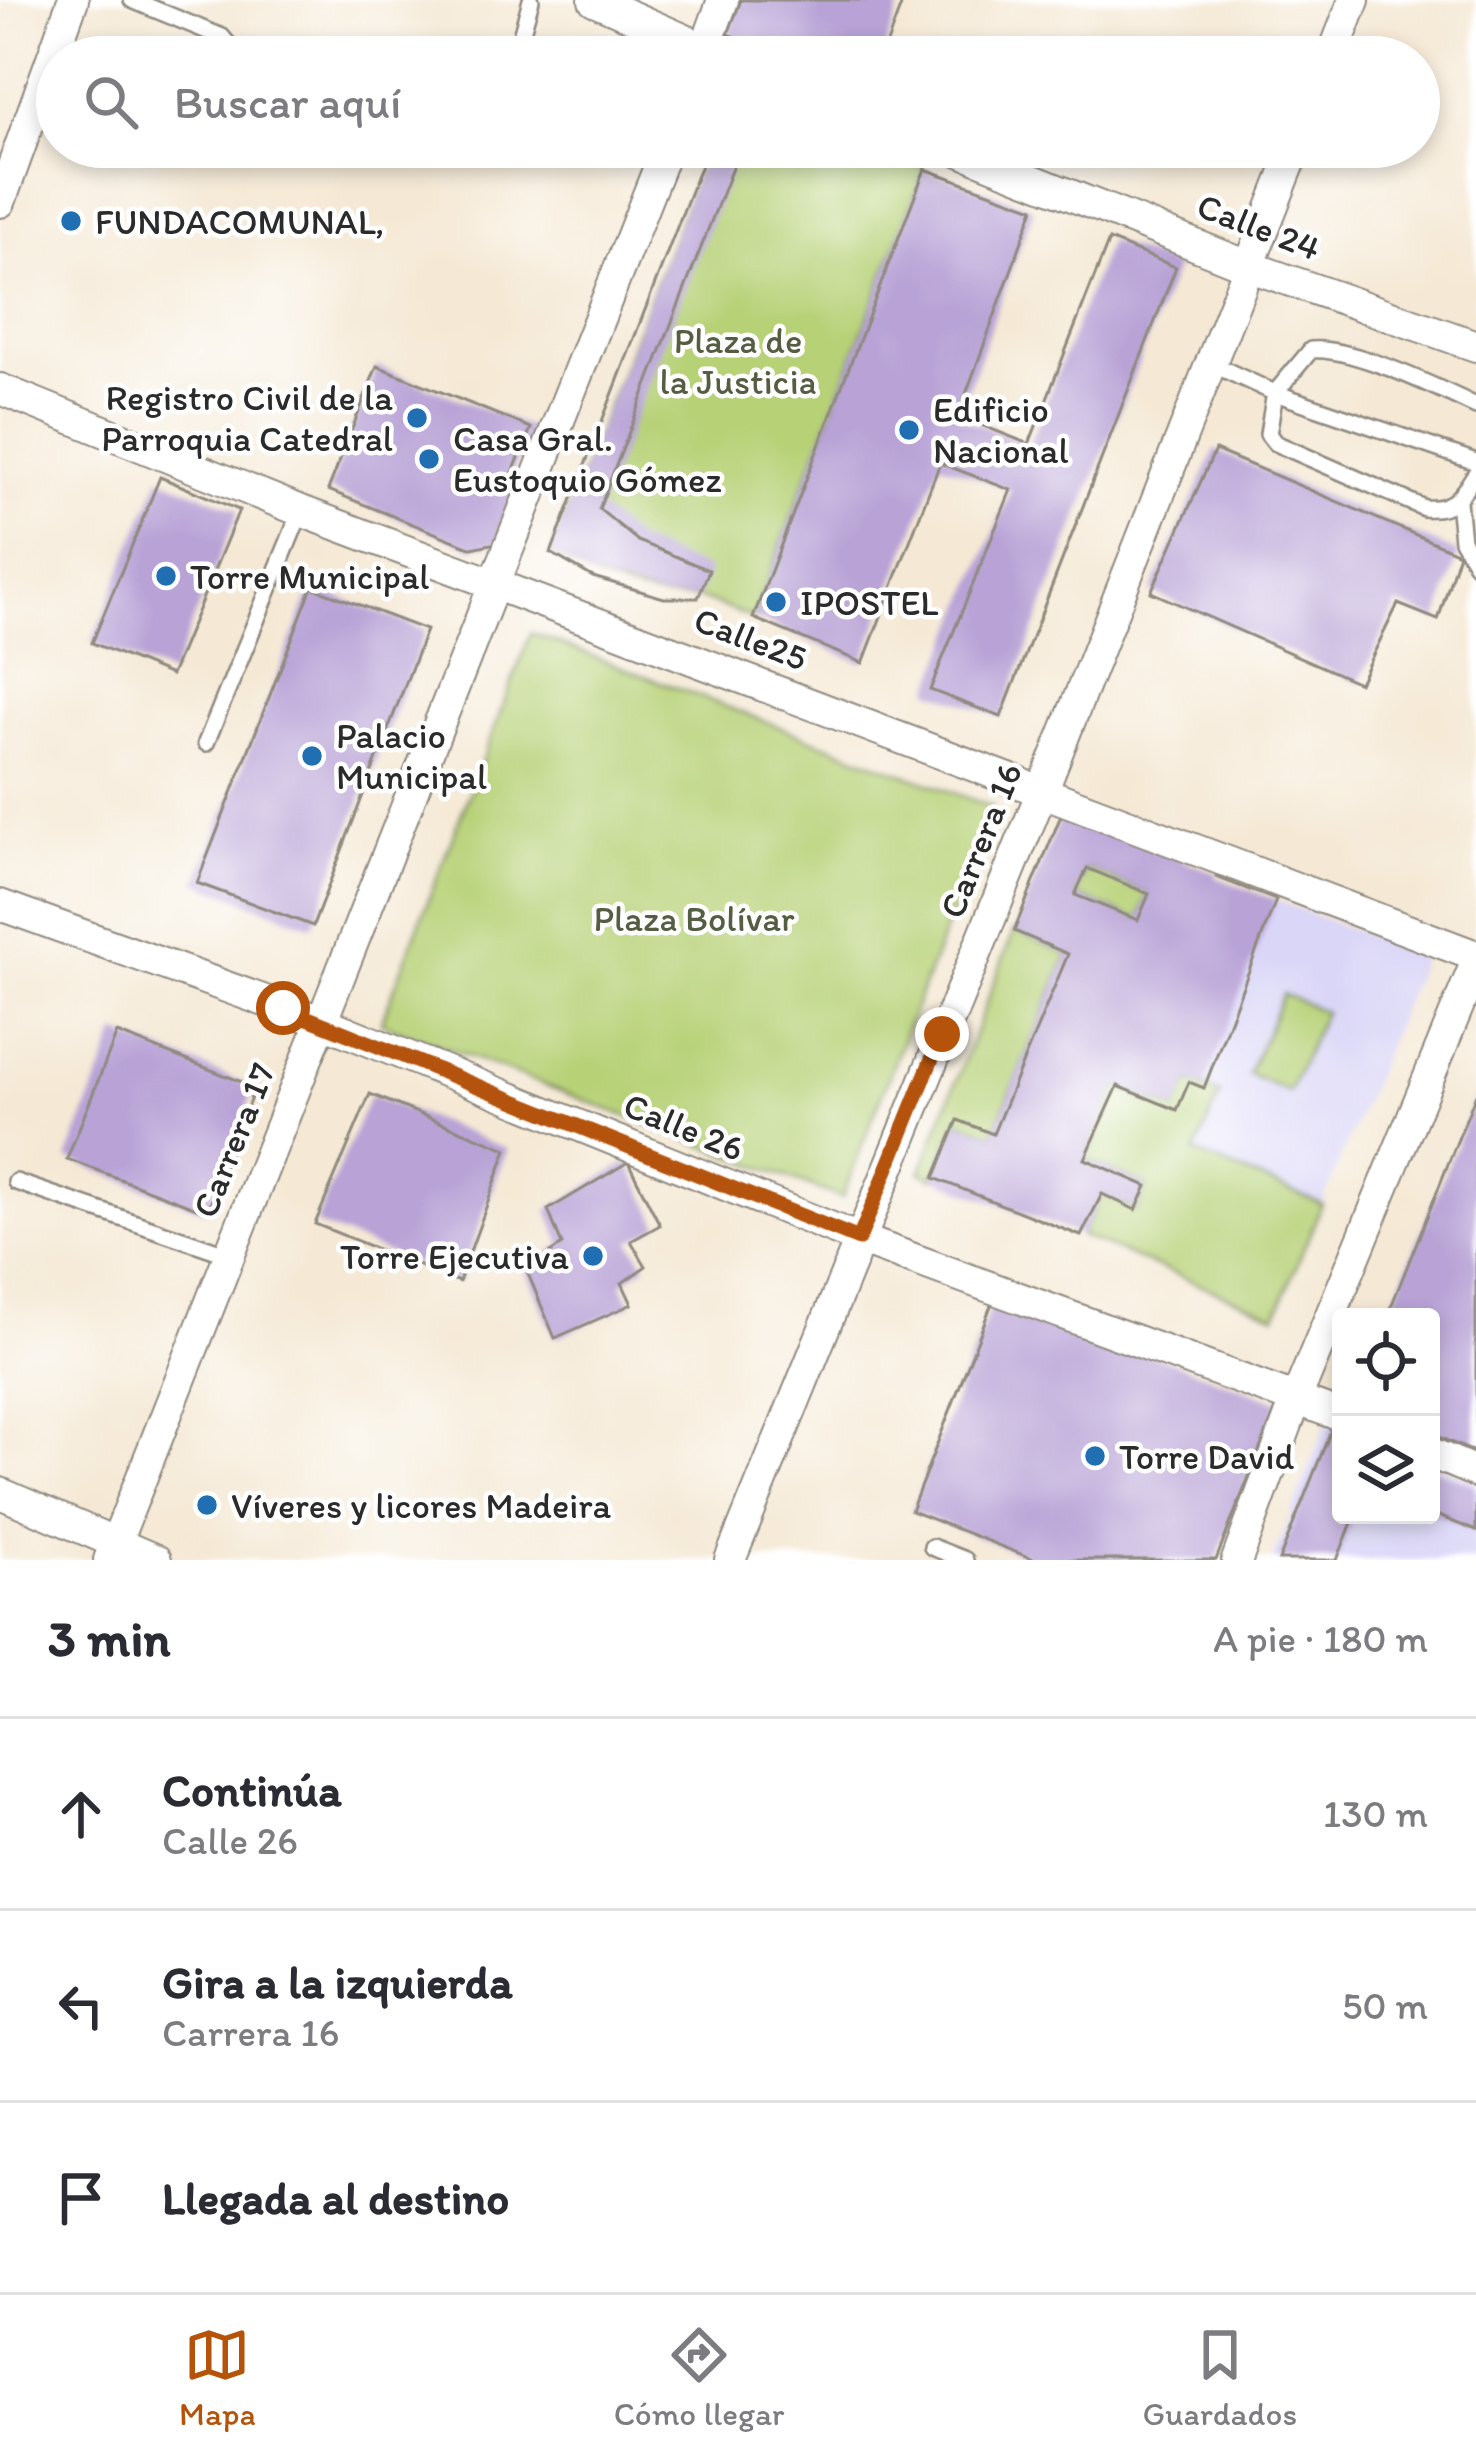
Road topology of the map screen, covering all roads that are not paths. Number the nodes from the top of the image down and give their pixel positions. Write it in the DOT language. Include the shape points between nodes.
graph roads {
  1 [pos="73,0"];
  2 [pos="132,0"];
  3 [pos="531,0"];
  4 [pos="594,0"];
  5 [pos="723,0"];
  6 [pos="1354,0"];
  7 [pos="59,36"];
  8 [pos="220,36"];
  9 [pos="521,36"];
  10 [pos="670,36"];
  11 [pos="714,36"];
  12 [pos="1340,36"];
  13 [pos="36,101"];
  14 [pos="659,168"];
  15 [pos="1003,168"];
  16 [pos="1288,168"];
  17 [pos="0,202"];
  18 [pos="1248,266"];
  19 [pos="1476,346"];
  20 [pos="1210,363"];
  21 [pos="0,389"];
  22 [pos="1275,392"];
  23 [pos="1476,406"];
  24 [pos="1476,462"];
  25 [pos="1476,473"];
  26 [pos="1458,501"];
  27 [pos="302,511"];
  28 [pos="1476,564"];
  29 [pos="496,583"];
  30 [pos="206,743"];
  31 [pos="1043,789"];
  32 [pos="0,905"];
  33 [pos="1476,959"];
  34 [pos="323,1022"];
  35 [pos="16,1182"];
  36 [pos="859,1239"];
  37 [pos="229,1255"];
  38 [pos="1298,1397"];
  39 [pos="1332,1412"];
  40 [pos="1440,1457"];
  41 [pos="1476,1472"];
  42 [pos="0,1493"];
  43 [pos="932,1547"];
  44 [pos="112,1551"];
  45 [pos="156,1560"];
  46 [pos="730,1560"];
  47 [pos="965,1560"];
  48 [pos="1237,1560"];
  1 -- 7 [label="street"];
  2 -- 8 [label="lane"];
  3 -- 9 [label="lane"];
  4 -- 10 [label="street"];
  5 -- 11 [label="street"];
  6 -- 12 [label="street"];
  13 -- 17 [label="street"];
  14 -- 29 [label="street, Carrera 17"];
  15 -- 18 [label="street, Calle 24"];
  16 -- 18 [label="street, Carrera 16"];
  18 -- 19 [label="street, Calle 24"];
  18 -- 20 [label="street, Carrera 16"];
  20 -- 22 [label="lane"];
  20 -- 31 [label="street, Carrera 16"];
  21 -- 27 [label="street, Calle25"];
  22 -- 23 [label="lane" via="1311,350 1326,349"];
  22 -- 24 [label="lane"];
  22 -- 26 [label="lane" via="1268,434 1275,443 1406,503 1439,510"];
  25 -- 26 [label="lane"];
  26 -- 28 [label="lane" via="1462,540"];
  27 -- 29 [label="street, Calle25"];
  27 -- 30 [label="lane"];
  29 -- 31 [label="street, Calle25"];
  29 -- 34 [label="street, Carrera 17"];
  31 -- 33 [label="street, Calle25"];
  31 -- 36 [label="street, Carrera 16"];
  32 -- 34 [label="street, Calle 26"];
  33 -- 38 [label="street"];
  34 -- 36 [label="street, Calle 26"];
  34 -- 37 [label="street, Carrera 17"];
  35 -- 37 [label="lane"];
  36 -- 38 [label="street, Calle 26"];
  36 -- 46 [label="street, Carrera 16"];
  37 -- 44 [label="street, Carrera 17"];
  38 -- 39 [label="street, Calle 26"];
  38 -- 48 [label="street"];
  40 -- 41 [label="street"];
  42 -- 44 [label="street"];
  43 -- 47 [label="lane"];
  44 -- 45 [label="street"];
}
